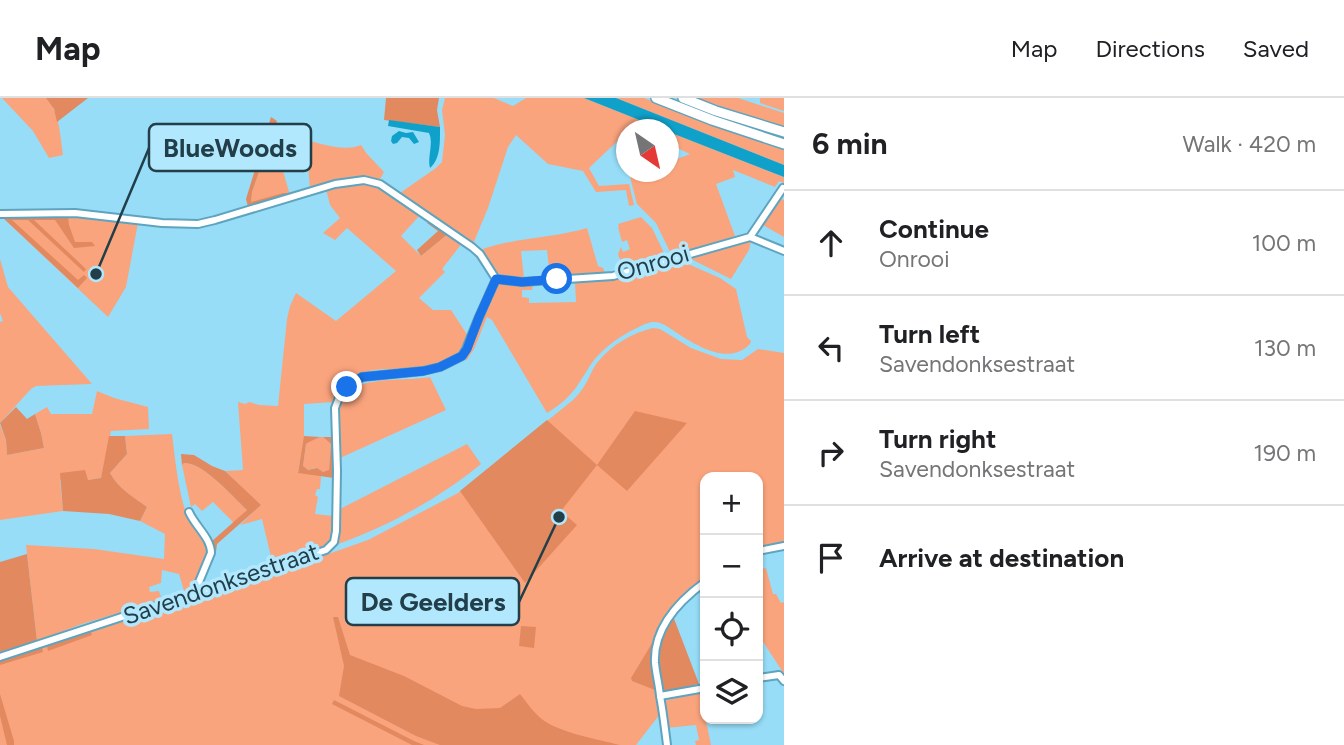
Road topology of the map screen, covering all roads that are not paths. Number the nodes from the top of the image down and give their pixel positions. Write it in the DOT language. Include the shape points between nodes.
graph roads {
  1 [pos="656,98"];
  2 [pos="683,98"];
  3 [pos="784,132"];
  4 [pos="784,144"];
  5 [pos="783,188"];
  6 [pos="0,214"];
  7 [pos="750,237"];
  8 [pos="784,251"];
  9 [pos="496,279"];
  10 [pos="189,512"];
  11 [pos="784,546"];
  12 [pos="763,550"];
  13 [pos="700,586"];
  14 [pos="194,594"];
  15 [pos="0,657"];
  16 [pos="763,677"];
  17 [pos="784,681"];
  18 [pos="700,689"];
  19 [pos="660,696"];
  20 [pos="667,745"];
  1 -- 4 [label="highway"];
  2 -- 3 [label="highway"];
  5 -- 7 [label="street"];
  6 -- 9 [label="street" via="75,213 206,223 335,184 364,180 380,184 467,243"];
  7 -- 8 [label="street"];
  7 -- 9 [label="street, Onrooi" via="613,276 522,282"];
  9 -- 14 [label="street, Savendonksestraat" via="462,356 424,371 362,377 340,395 335,408 336,531 329,548"];
  10 -- 14 [label="street" via="211,548"];
  11 -- 12 [label="street"];
  13 -- 19 [label="street" via="670,615 657,643"];
  14 -- 15 [label="street, Savendonksestraat"];
  16 -- 17 [label="street" via="779,675"];
  18 -- 19 [label="street"];
  19 -- 20 [label="street"];
}
